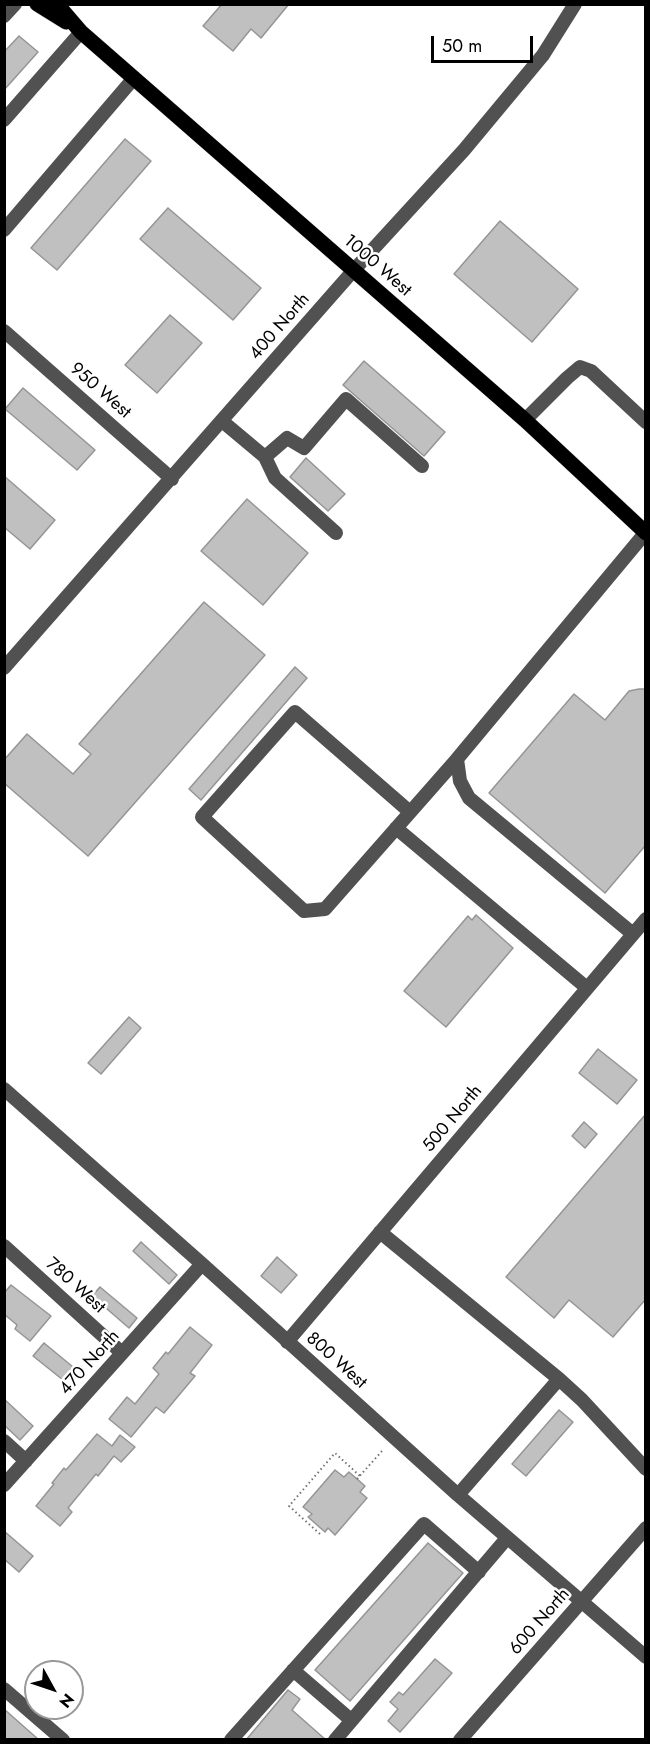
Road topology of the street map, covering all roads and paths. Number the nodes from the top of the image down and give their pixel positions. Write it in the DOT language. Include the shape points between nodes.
graph roads {
  1 [pos="15,4"];
  2 [pos="37,4"];
  3 [pos="57,4"];
  4 [pos="575,4"];
  5 [pos="4,16"];
  6 [pos="81,32"];
  7 [pos="134,78"];
  8 [pos="4,120"];
  9 [pos="4,230"];
  10 [pos="353,271"];
  11 [pos="4,331"];
  12 [pos="525,420"];
  13 [pos="222,421"];
  14 [pos="645,422"];
  15 [pos="266,457"];
  16 [pos="422,466"];
  17 [pos="172,479"];
  18 [pos="336,532"];
  19 [pos="645,532"];
  20 [pos="4,668"];
  21 [pos="458,759"];
  22 [pos="410,812"];
  23 [pos="396,828"];
  24 [pos="645,919"];
  25 [pos="633,934"];
  26 [pos="586,988"];
  27 [pos="4,1089"];
  28 [pos="380,1232"];
  29 [pos="4,1246"];
  30 [pos="202,1264"];
  31 [pos="287,1342"];
  32 [pos="122,1353"];
  33 [pos="559,1378"];
  34 [pos="4,1441"];
  35 [pos="382,1451"];
  36 [pos="26,1461"];
  37 [pos="645,1469"];
  38 [pos="360,1476"];
  39 [pos="357,1479"];
  40 [pos="4,1485"];
  41 [pos="458,1495"];
  42 [pos="645,1528"];
  43 [pos="320,1534"];
  44 [pos="507,1539"];
  45 [pos="479,1572"];
  46 [pos="581,1602"];
  47 [pos="645,1657"];
  48 [pos="293,1670"];
  49 [pos="4,1689"];
  50 [pos="351,1720"];
  51 [pos="63,1740"];
  52 [pos="231,1740"];
  53 [pos="334,1740"];
  54 [pos="460,1740"];
  1 -- 5 [label="street"];
  2 -- 6 [label="main road, 1000 West"];
  3 -- 6 [label="main road, 1000 West"];
  4 -- 10 [label="street, 400 North" via="543,55 464,150"];
  6 -- 7 [label="main road, 1000 West"];
  6 -- 8 [label="street"];
  7 -- 9 [label="street"];
  7 -- 10 [label="main road, 1000 West"];
  10 -- 12 [label="main road, 1000 West"];
  10 -- 13 [label="street, 400 North"];
  11 -- 17 [label="street, 950 West"];
  12 -- 14 [label="street" via="580,367 591,371"];
  12 -- 19 [label="main road, 1000 West"];
  13 -- 15 [label="street"];
  13 -- 17 [label="street, 400 North"];
  15 -- 16 [label="street" via="287,438 304,448 346,399"];
  15 -- 18 [label="street" via="274,478"];
  17 -- 20 [label="street, 400 North"];
  19 -- 21 [label="street"];
  21 -- 22 [label="street"];
  21 -- 25 [label="street" via="460,781 469,798"];
  22 -- 23 [label="street"];
  22 -- 23 [label="street" via="295,712 201,817 304,911 325,909"];
  23 -- 26 [label="street"];
  24 -- 25 [label="street, 500 North"];
  25 -- 26 [label="street, 500 North"];
  26 -- 28 [label="street, 500 North"];
  27 -- 30 [label="street, 800 West"];
  28 -- 31 [label="street, 500 North"];
  28 -- 33 [label="street"];
  29 -- 32 [label="street, 780 West"];
  30 -- 31 [label="street, 800 West"];
  30 -- 32 [label="street, 470 North"];
  31 -- 41 [label="street, 800 West"];
  32 -- 36 [label="street, 470 North"];
  33 -- 37 [label="street"];
  33 -- 41 [label="street"];
  34 -- 36 [label="street"];
  35 -- 38 [label="path"];
  36 -- 40 [label="street, 470 North"];
  38 -- 39 [label="path"];
  38 -- 43 [label="path" via="335,1454 289,1506"];
  41 -- 44 [label="street, 800 West"];
  42 -- 46 [label="street, 600 North"];
  44 -- 45 [label="street"];
  44 -- 46 [label="street, 800 West"];
  45 -- 48 [label="street" via="424,1524"];
  45 -- 50 [label="street"];
  46 -- 47 [label="street, 800 West"];
  46 -- 54 [label="street, 600 North"];
  48 -- 50 [label="street"];
  48 -- 52 [label="street"];
  49 -- 51 [label="street"];
  50 -- 53 [label="street"];
}
